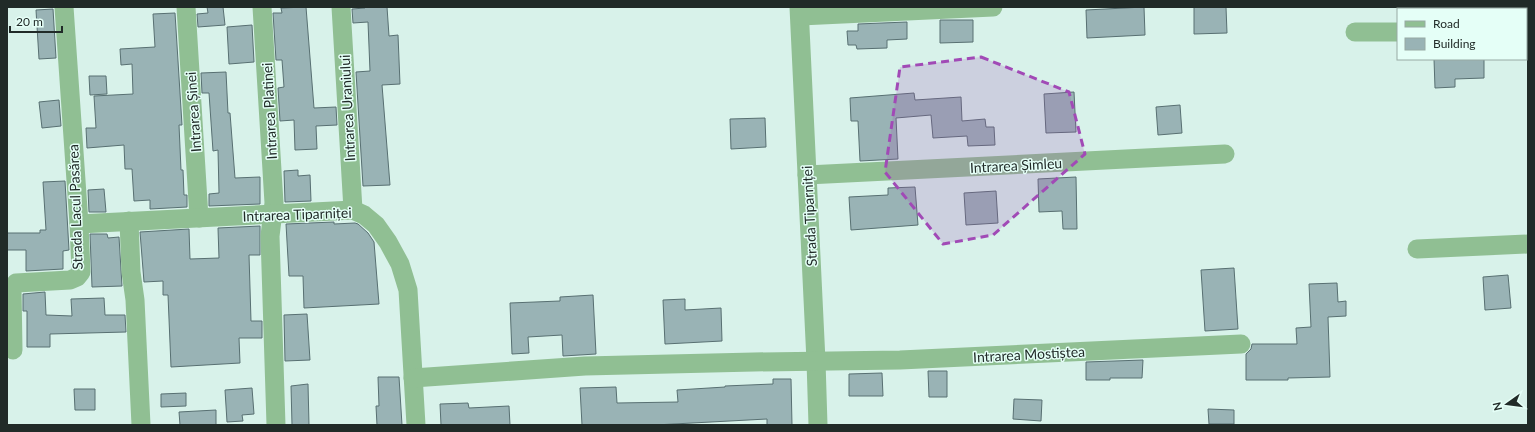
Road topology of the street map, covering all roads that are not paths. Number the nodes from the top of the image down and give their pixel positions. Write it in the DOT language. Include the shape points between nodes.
graph roads {
  1 [pos="64,7"];
  2 [pos="186,7"];
  3 [pos="262,7"];
  4 [pos="341,7"];
  5 [pos="993,7"];
  6 [pos="800,12"];
  7 [pos="1355,32"];
  8 [pos="1397,32"];
  9 [pos="1225,154"];
  10 [pos="807,175"];
  11 [pos="353,210"];
  12 [pos="272,214"];
  13 [pos="200,218"];
  14 [pos="129,222"];
  15 [pos="79,224"];
  16 [pos="1528,244"];
  17 [pos="1417,249"];
  18 [pos="1241,344"];
  19 [pos="13,350"];
  20 [pos="816,361"];
  21 [pos="413,378"];
  22 [pos="141,425"];
  23 [pos="276,425"];
  24 [pos="416,425"];
  25 [pos="818,425"];
  1 -- 15 [label="street, Strada Lacul Pasărea"];
  2 -- 13 [label="street, Intrarea Șinei"];
  3 -- 12 [label="street, Intrarea Platinei" via="274,203"];
  4 -- 11 [label="street, Intrarea Uraniului"];
  5 -- 6 [label="street"];
  6 -- 10 [label="street, Strada Tiparniței"];
  7 -- 8 [label="street"];
  9 -- 10 [label="street, Intrarea Șimleu"];
  10 -- 20 [label="street, Strada Tiparniței"];
  11 -- 12 [label="street, Intrarea Tiparniței"];
  11 -- 21 [label="street, Intrarea Tiparniței" via="376,225 400,264 408,290"];
  12 -- 13 [label="street, Intrarea Tiparniței"];
  12 -- 23 [label="street, Intrarea Platinei" via="270,236"];
  13 -- 14 [label="street, Intrarea Tiparniței"];
  14 -- 15 [label="street, Intrarea Tiparniței"];
  14 -- 22 [label="street"];
  15 -- 19 [label="street, Strada Lacul Pasărea" via="81,272 78,277 70,280 21,282 16,283 12,289"];
  16 -- 17 [label="street"];
  18 -- 20 [label="street, Intrarea Mostiștea" via="900,360"];
  20 -- 21 [label="street, Intrarea Mostiștea" via="585,366"];
  20 -- 25 [label="street, Strada Tiparniței"];
  21 -- 24 [label="street, Intrarea Tiparniței"];
}
